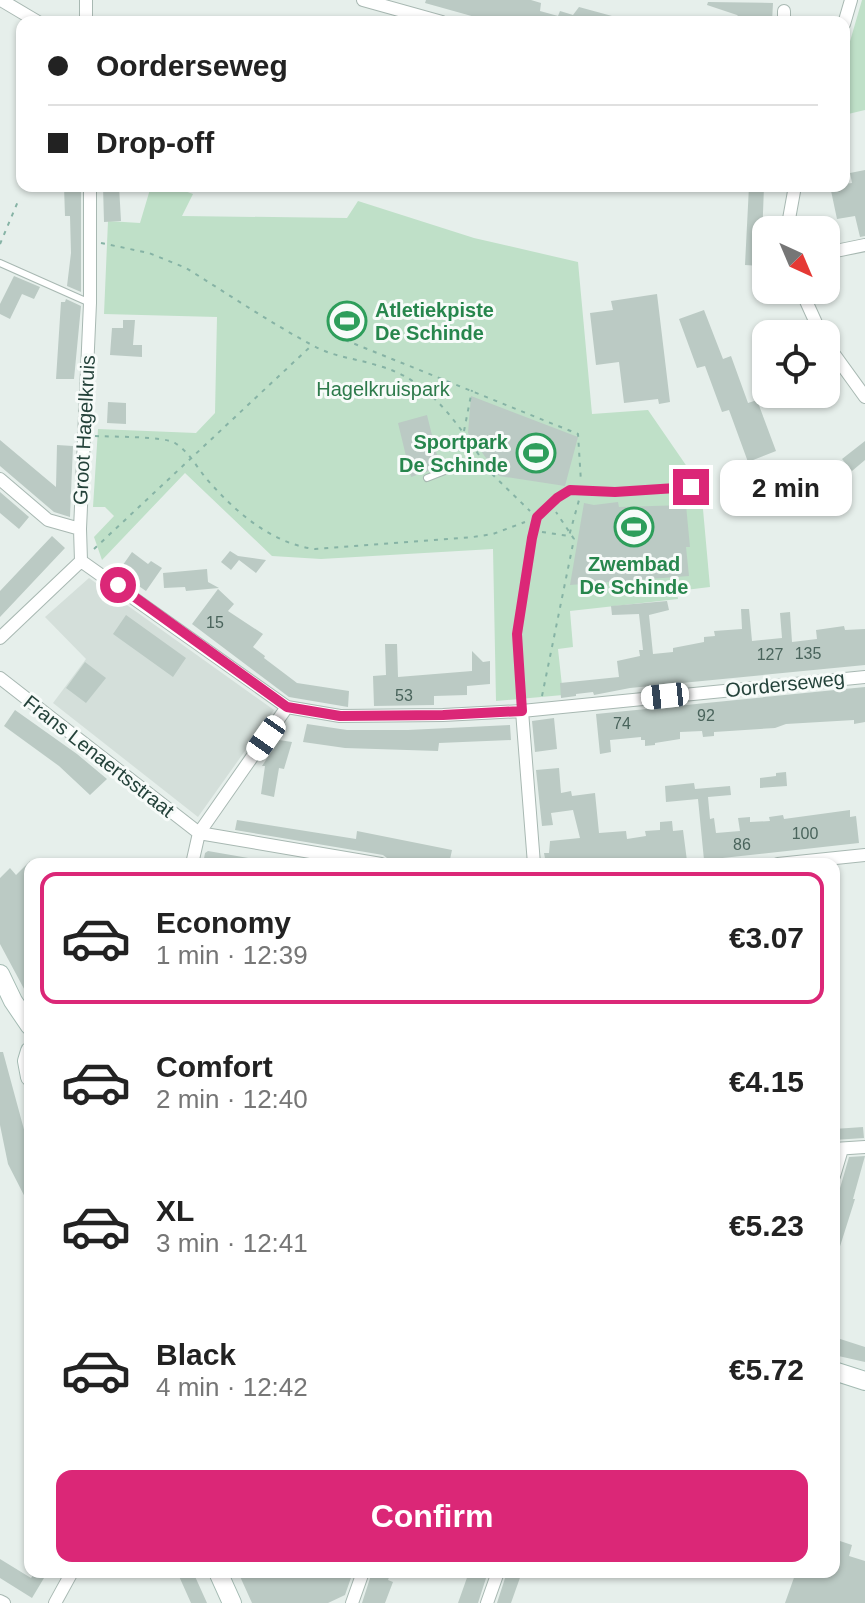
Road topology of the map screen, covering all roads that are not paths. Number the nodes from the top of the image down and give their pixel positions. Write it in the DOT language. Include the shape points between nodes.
graph roads {
  1 [pos="1,0"];
  2 [pos="363,0"];
  3 [pos="28,16"];
  4 [pos="420,16"];
  5 [pos="90,192"];
  6 [pos="792,192"];
  7 [pos="789,216"];
  8 [pos="865,245"];
  9 [pos="840,250"];
  10 [pos="0,263"];
  11 [pos="90,303"];
  12 [pos="840,361"];
  13 [pos="863,390"];
  14 [pos="486,465"];
  15 [pos="427,478"];
  16 [pos="0,479"];
  17 [pos="691,487"];
  18 [pos="80,529"];
  19 [pos="81,561"];
  20 [pos="0,638"];
  21 [pos="865,677"];
  22 [pos="0,678"];
  23 [pos="287,707"];
  24 [pos="522,711"];
  25 [pos="199,833"];
  26 [pos="865,855"];
  27 [pos="193,858"];
  28 [pos="346,858"];
  29 [pos="534,858"];
  30 [pos="836,858"];
  31 [pos="0,974"];
  32 [pos="24,1017"];
  33 [pos="865,1147"];
  34 [pos="840,1149"];
  35 [pos="840,1373"];
  36 [pos="865,1381"];
  37 [pos="69,1578"];
  38 [pos="221,1578"];
  39 [pos="361,1578"];
  40 [pos="496,1578"];
  41 [pos="55,1603"];
  42 [pos="232,1603"];
  43 [pos="351,1603"];
  44 [pos="487,1603"];
  1 -- 3 [label="street"];
  2 -- 4 [label="street"];
  5 -- 11 [label="street, Groot Hagelkruis"];
  6 -- 7 [label="street"];
  8 -- 9 [label="street"];
  10 -- 11 [label="lane"];
  11 -- 18 [label="street, Groot Hagelkruis"];
  12 -- 13 [label="street"];
  14 -- 15 [label="lane" via="465,463"];
  16 -- 18 [label="street" via="48,520"];
  17 -- 24 [label="lane" via="570,490 537,517 517,634"];
  18 -- 19 [label="street, Groot Hagelkruis"];
  19 -- 20 [label="street"];
  19 -- 23 [label="street, Oorderseweg"];
  21 -- 24 [label="street, Oorderseweg"];
  22 -- 25 [label="street, Frans Lenaertsstraat"];
  23 -- 24 [label="street, Oorderseweg" via="340,716"];
  23 -- 25 [label="street"];
  24 -- 29 [label="street"];
  25 -- 27 [label="street"];
  25 -- 28 [label="street"];
  26 -- 30 [label="street"];
  31 -- 32 [label="main road"];
  33 -- 34 [label="street"];
  35 -- 36 [label="main road"];
  37 -- 41 [label="street"];
  38 -- 42 [label="main road"];
  39 -- 43 [label="street"];
  40 -- 44 [label="street"];
}
